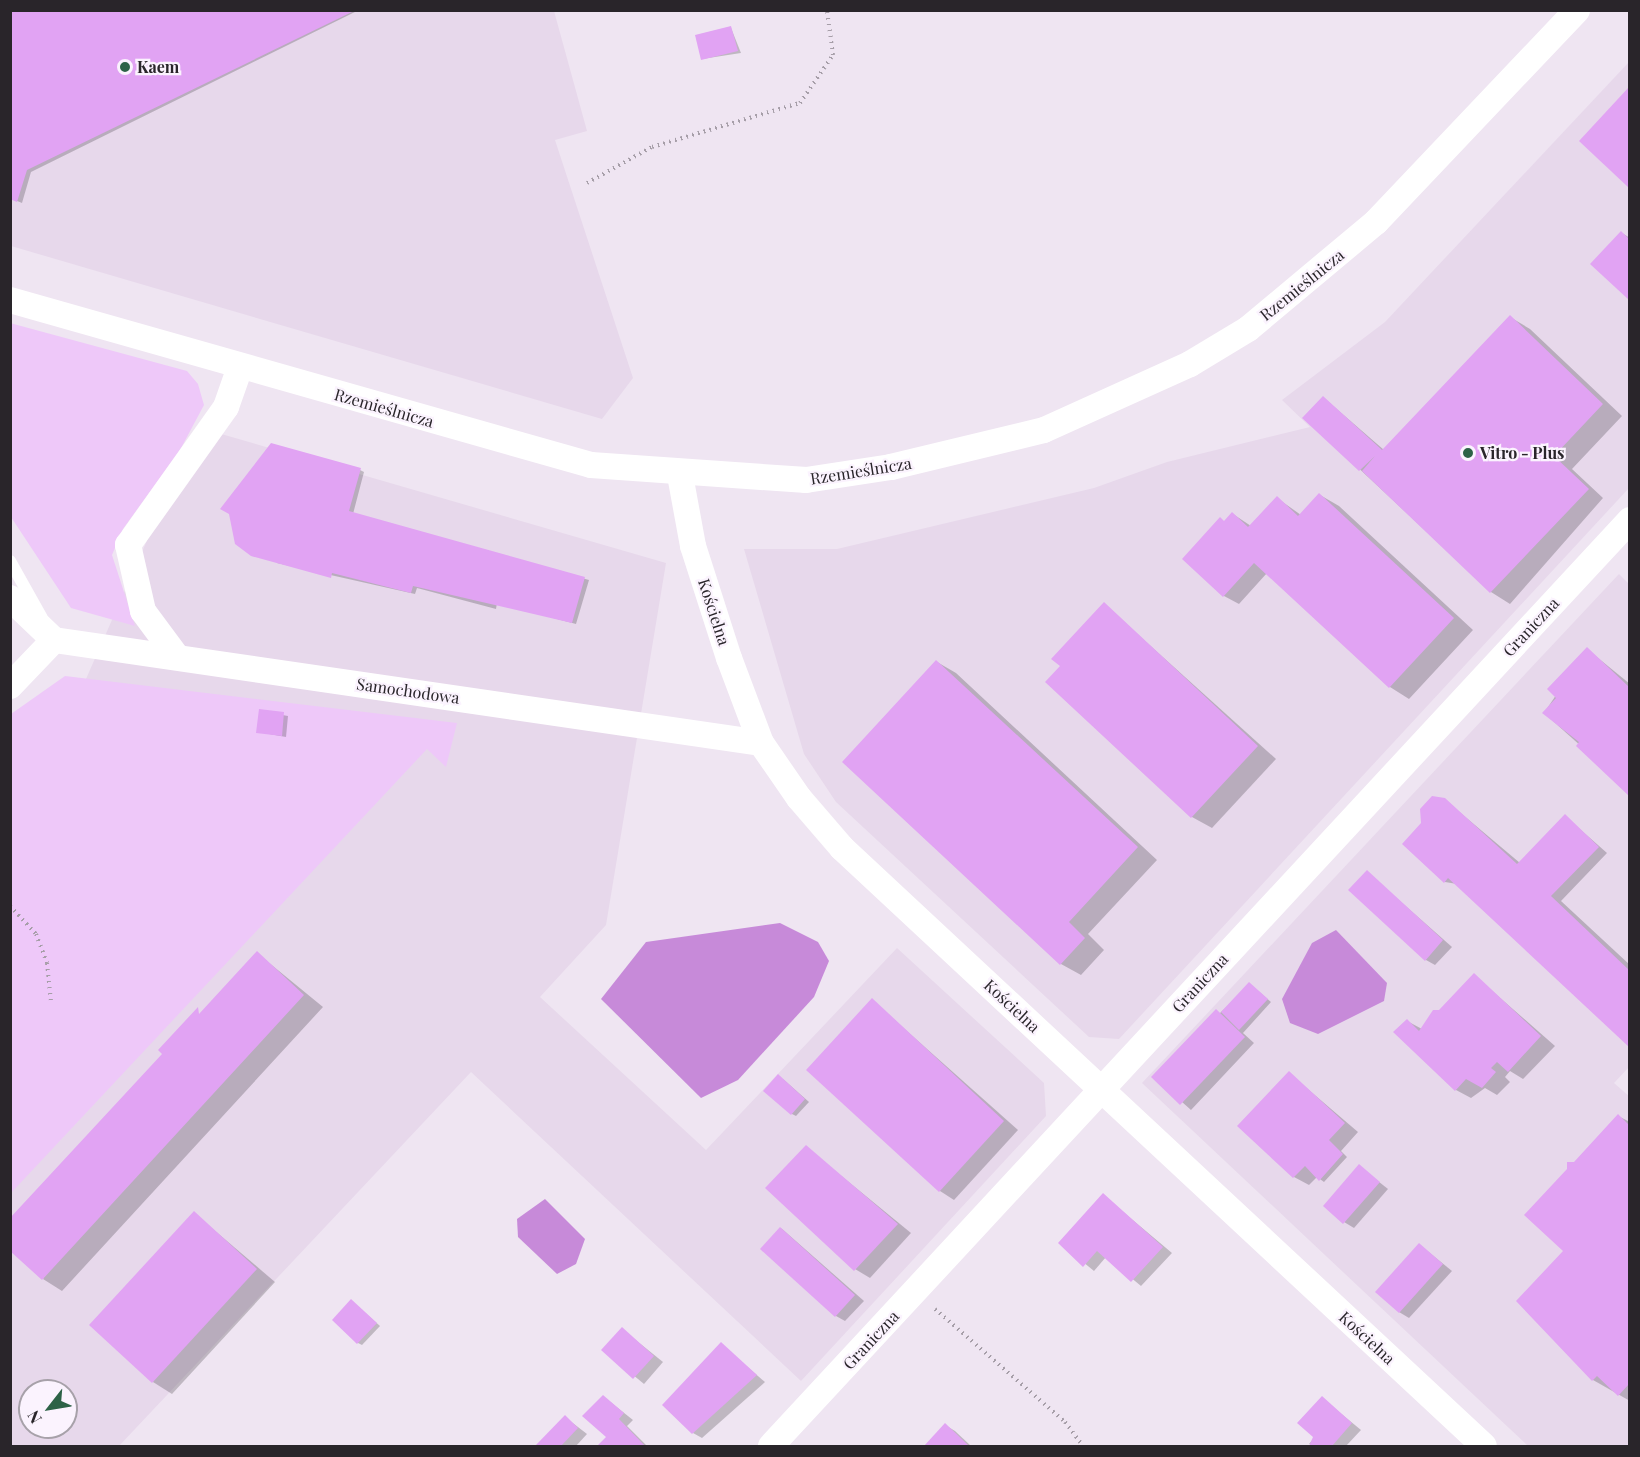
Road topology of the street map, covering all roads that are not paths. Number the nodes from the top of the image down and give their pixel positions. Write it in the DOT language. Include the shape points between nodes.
graph roads {
  1 [pos="1577,10"];
  2 [pos="10,300"];
  3 [pos="240,367"];
  4 [pos="680,475"];
  5 [pos="1629,520"];
  6 [pos="10,561"];
  7 [pos="10,598"];
  8 [pos="54,640"];
  9 [pos="177,657"];
  10 [pos="10,686"];
  11 [pos="761,743"];
  12 [pos="1103,1091"];
  13 [pos="771,1446"];
  14 [pos="1484,1446"];
  1 -- 4 [label="street, Rzemieślnicza" via="1376,222 1308,284 1190,364 1044,430 975,450 806,480"];
  2 -- 3 [label="street, Rzemieślnicza"];
  3 -- 4 [label="street, Rzemieślnicza" via="552,457"];
  3 -- 9 [label="street" via="226,407 128,545 143,611"];
  4 -- 11 [label="street, Kościelna" via="693,546"];
  5 -- 12 [label="street, Graniczna"];
  6 -- 8 [label="lane"];
  7 -- 8 [label="street"];
  8 -- 9 [label="street, Samochodowa"];
  8 -- 10 [label="street"];
  9 -- 11 [label="street, Samochodowa"];
  11 -- 12 [label="street, Kościelna" via="842,848"];
  12 -- 13 [label="street, Graniczna"];
  12 -- 14 [label="street, Kościelna"];
}
